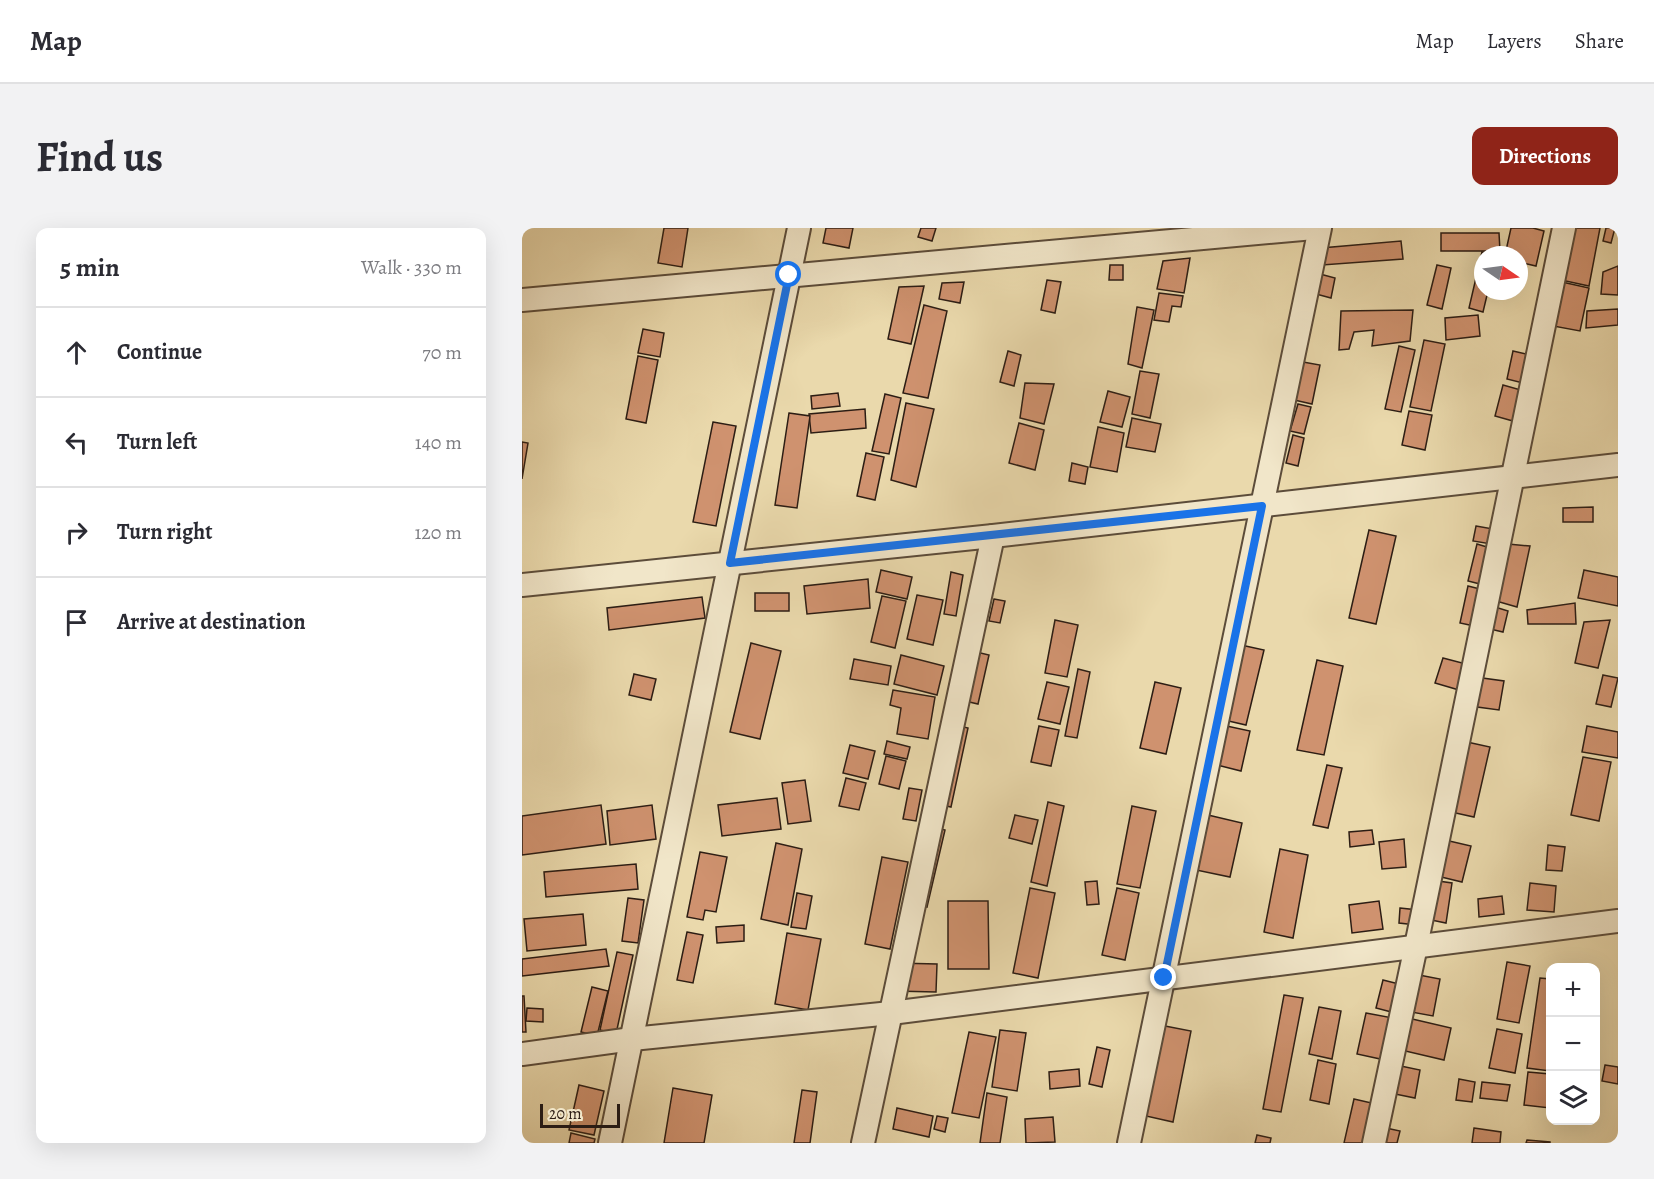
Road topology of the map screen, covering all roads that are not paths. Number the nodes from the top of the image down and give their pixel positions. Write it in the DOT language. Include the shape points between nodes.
graph roads {
  1 [pos="799,228"];
  2 [pos="1314,228"];
  3 [pos="1320,228"];
  4 [pos="1563,228"];
  5 [pos="789,275"];
  6 [pos="522,300"];
  7 [pos="1618,465"];
  8 [pos="1512,477"];
  9 [pos="1262,506"];
  10 [pos="993,536"];
  11 [pos="730,563"];
  12 [pos="522,585"];
  13 [pos="1618,921"];
  14 [pos="1416,946"];
  15 [pos="1164,978"];
  16 [pos="891,1013"];
  17 [pos="632,1039"];
  18 [pos="522,1054"];
  19 [pos="610,1143"];
  20 [pos="863,1143"];
  21 [pos="1129,1143"];
  22 [pos="1374,1143"];
  1 -- 5 [label="street"];
  2 -- 5 [label="street"];
  3 -- 9 [label="street"];
  4 -- 8 [label="street"];
  5 -- 6 [label="street"];
  5 -- 11 [label="street"];
  7 -- 8 [label="street"];
  8 -- 9 [label="street"];
  8 -- 14 [label="street"];
  9 -- 10 [label="street"];
  9 -- 15 [label="street"];
  10 -- 11 [label="street"];
  10 -- 16 [label="street"];
  11 -- 12 [label="street"];
  11 -- 17 [label="street"];
  13 -- 14 [label="street"];
  14 -- 15 [label="street"];
  14 -- 22 [label="street"];
  15 -- 16 [label="street"];
  15 -- 21 [label="street"];
  16 -- 17 [label="street"];
  16 -- 20 [label="street"];
  17 -- 18 [label="street"];
  17 -- 19 [label="street"];
}
